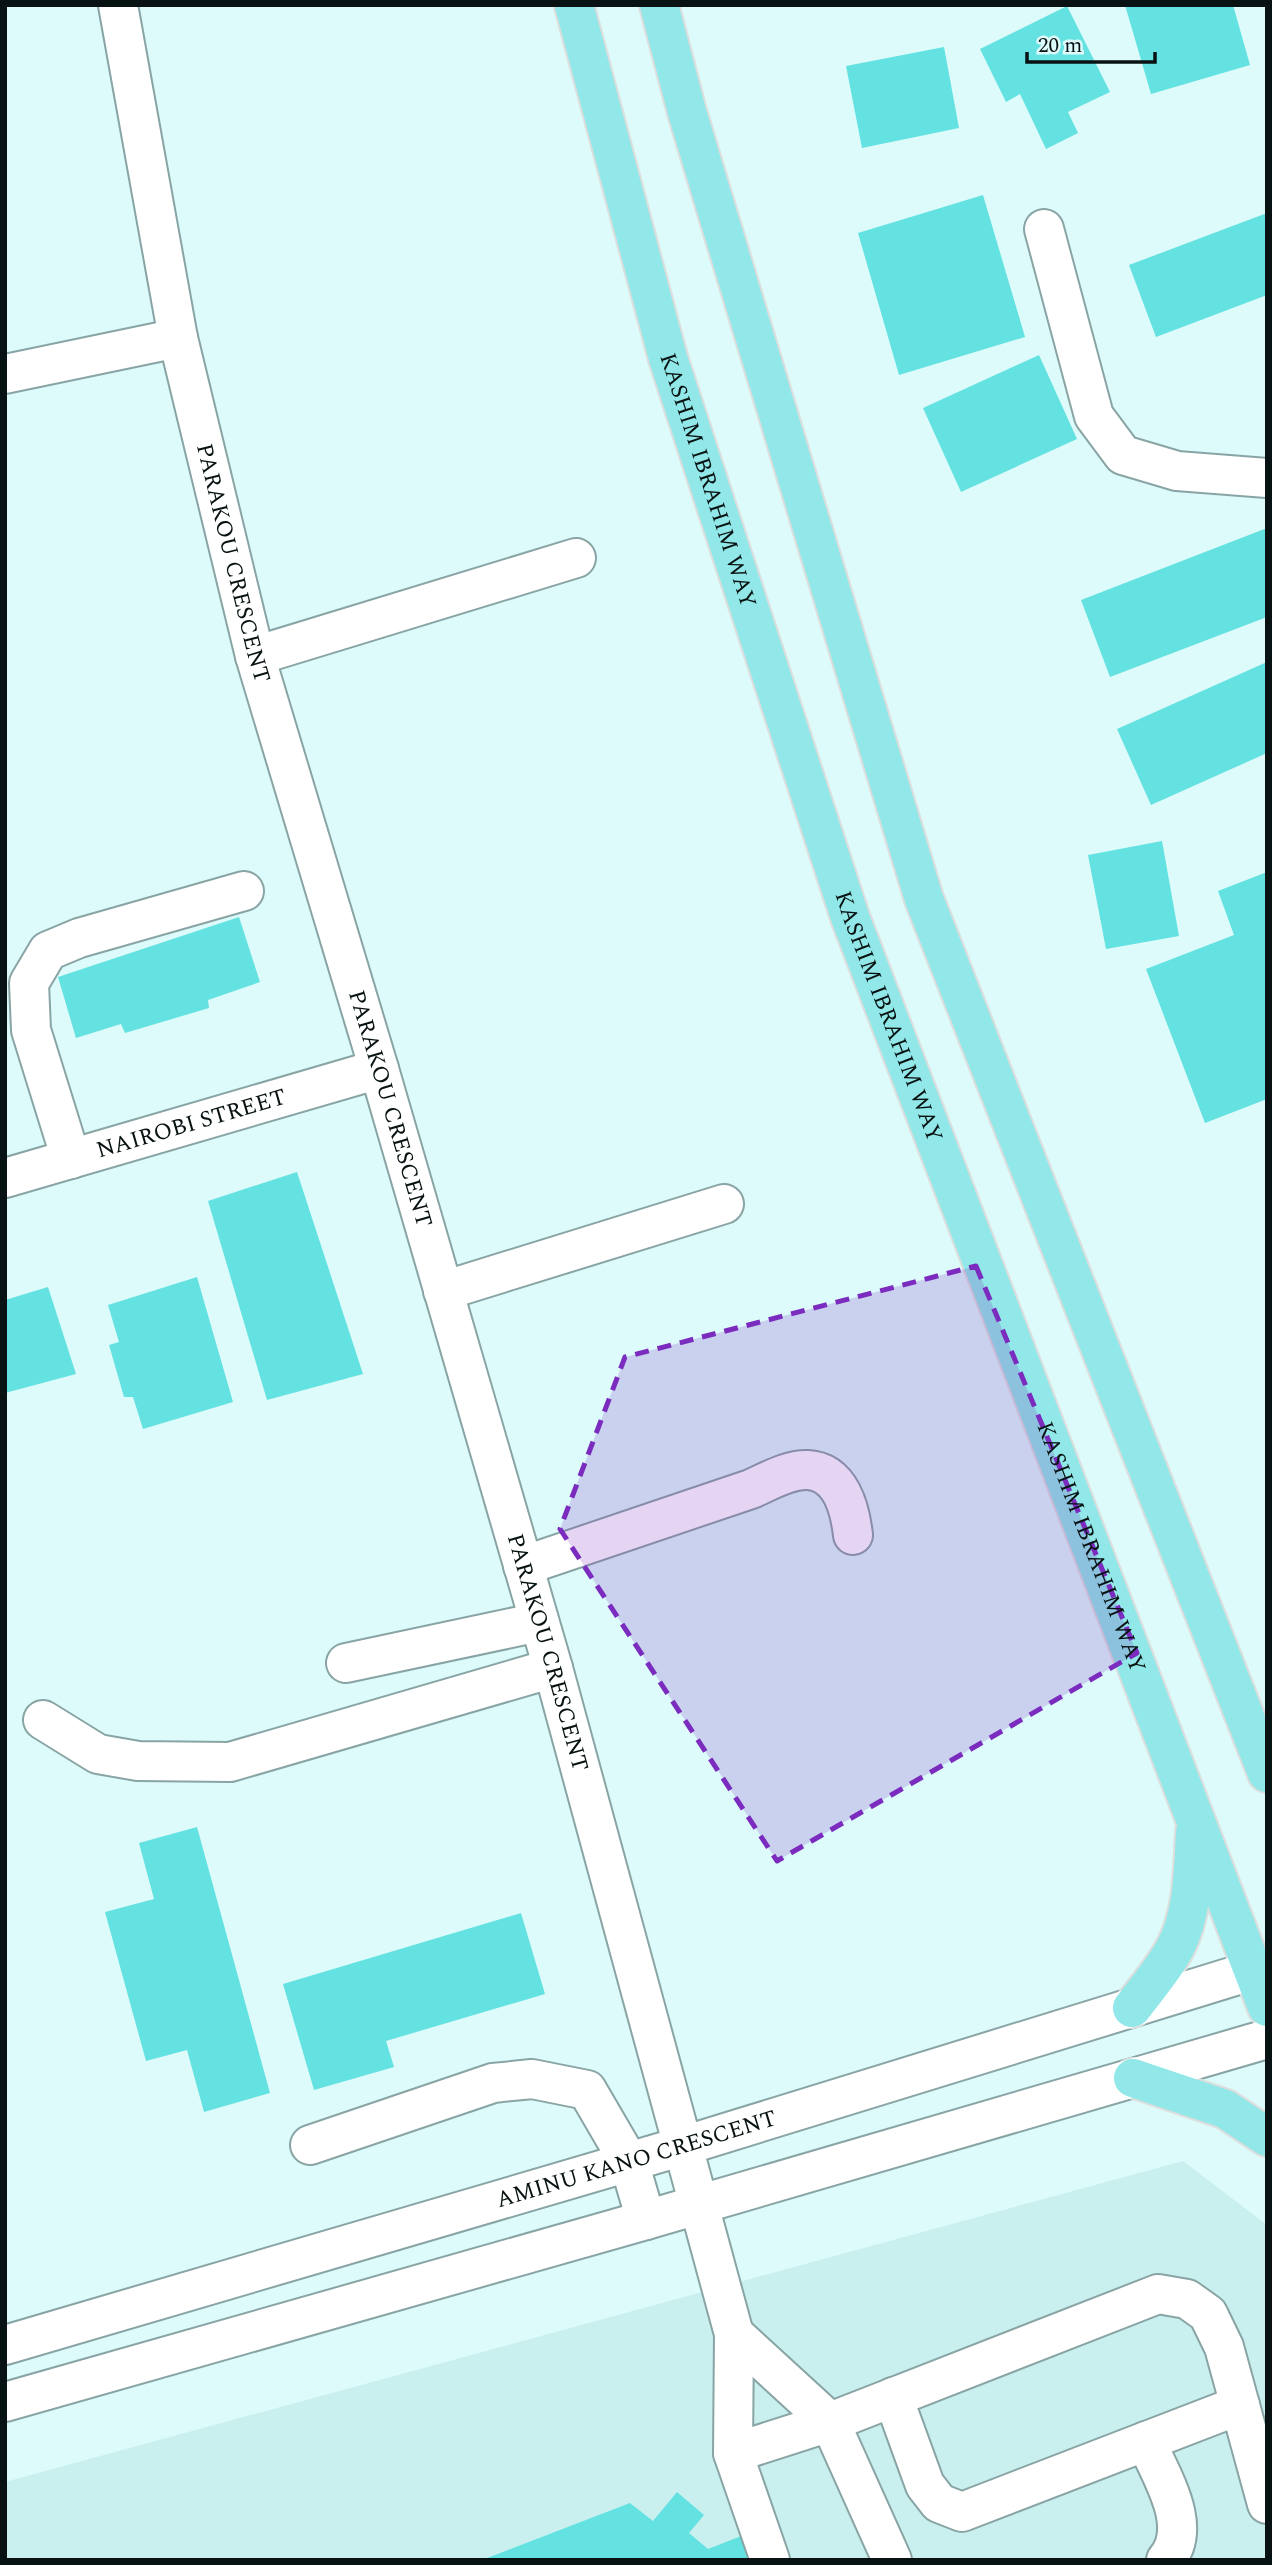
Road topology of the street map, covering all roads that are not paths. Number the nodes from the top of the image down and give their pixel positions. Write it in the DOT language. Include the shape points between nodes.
graph roads {
  1 [pos="118,5"];
  2 [pos="574,5"];
  3 [pos="659,5"];
  4 [pos="1044,229"];
  5 [pos="178,338"];
  6 [pos="5,374"];
  7 [pos="1267,478"];
  8 [pos="576,558"];
  9 [pos="255,656"];
  10 [pos="244,891"];
  11 [pos="379,1069"];
  12 [pos="71,1159"];
  13 [pos="5,1178"];
  14 [pos="724,1203"];
  15 [pos="443,1290"];
  16 [pos="852,1535"];
  17 [pos="523,1566"];
  18 [pos="539,1622"];
  19 [pos="346,1663"];
  20 [pos="552,1668"];
  21 [pos="43,1720"];
  22 [pos="1267,1773"];
  23 [pos="1195,1820"];
  24 [pos="1260,1968"];
  25 [pos="1267,2007"];
  26 [pos="1132,2008"];
  27 [pos="1267,2039"];
  28 [pos="1133,2078"];
  29 [pos="1267,2137"];
  30 [pos="310,2145"];
  31 [pos="683,2146"];
  32 [pos="629,2162"];
  33 [pos="698,2204"];
  34 [pos="646,2220"];
  35 [pos="734,2334"];
  36 [pos="5,2345"];
  37 [pos="893,2397"];
  38 [pos="5,2402"];
  39 [pos="1240,2405"];
  40 [pos="830,2422"];
  41 [pos="1146,2441"];
  42 [pos="733,2453"];
  43 [pos="1267,2504"];
  44 [pos="770,2560"];
  45 [pos="892,2560"];
  46 [pos="1166,2560"];
  1 -- 5 [label="street, PARAKOU CRESCENT"];
  2 -- 23 [label="main road, KASHIM IBRAHIM WAY" via="668,358 850,917"];
  3 -- 22 [label="main road" via="687,112 924,898"];
  4 -- 7 [label="street" via="1094,416 1123,454 1177,471"];
  5 -- 6 [label="street"];
  5 -- 9 [label="street, PARAKOU CRESCENT"];
  8 -- 9 [label="street"];
  9 -- 11 [label="street, PARAKOU CRESCENT"];
  10 -- 12 [label="street" via="48,951 29,983 31,1030"];
  11 -- 12 [label="street, NAIROBI STREET"];
  11 -- 15 [label="street, PARAKOU CRESCENT"];
  12 -- 13 [label="street, NAIROBI STREET"];
  14 -- 15 [label="street"];
  15 -- 17 [label="street, PARAKOU CRESCENT"];
  16 -- 17 [label="street" via="843,1493 825,1476 808,1470"];
  17 -- 18 [label="street, PARAKOU CRESCENT"];
  18 -- 19 [label="street"];
  18 -- 20 [label="street, PARAKOU CRESCENT"];
  20 -- 21 [label="street" via="230,1762 138,1761 98,1754"];
  20 -- 31 [label="street, PARAKOU CRESCENT"];
  23 -- 24 [label="main road, KASHIM IBRAHIM WAY"];
  23 -- 26 [label="main road" via="1191,1893 1177,1944"];
  24 -- 25 [label="main road, KASHIM IBRAHIM WAY"];
  24 -- 26 [label="street, AMINU KANO CRESCENT"];
  26 -- 31 [label="street, AMINU KANO CRESCENT"];
  27 -- 28 [label="street"];
  28 -- 29 [label="main road" via="1225,2109"];
  28 -- 33 [label="street"];
  30 -- 32 [label="street" via="493,2083 532,2079 587,2090"];
  31 -- 32 [label="street, AMINU KANO CRESCENT"];
  31 -- 33 [label="street, PARAKOU CRESCENT"];
  32 -- 34 [label="street"];
  32 -- 36 [label="street, AMINU KANO CRESCENT"];
  33 -- 34 [label="street"];
  33 -- 35 [label="street, PARAKOU CRESCENT"];
  34 -- 38 [label="street"];
  35 -- 40 [label="street"];
  35 -- 42 [label="street, PARAKOU CRESCENT"];
  37 -- 39 [label="street" via="1158,2294 1187,2299 1208,2314 1224,2347"];
  37 -- 40 [label="street"];
  37 -- 41 [label="street" via="925,2485 939,2503 962,2512"];
  39 -- 41 [label="street"];
  39 -- 43 [label="street"];
  40 -- 42 [label="street"];
  40 -- 45 [label="street"];
  41 -- 46 [label="street" via="1175,2509 1178,2539"];
  42 -- 44 [label="street, PARAKOU CRESCENT"];
}
